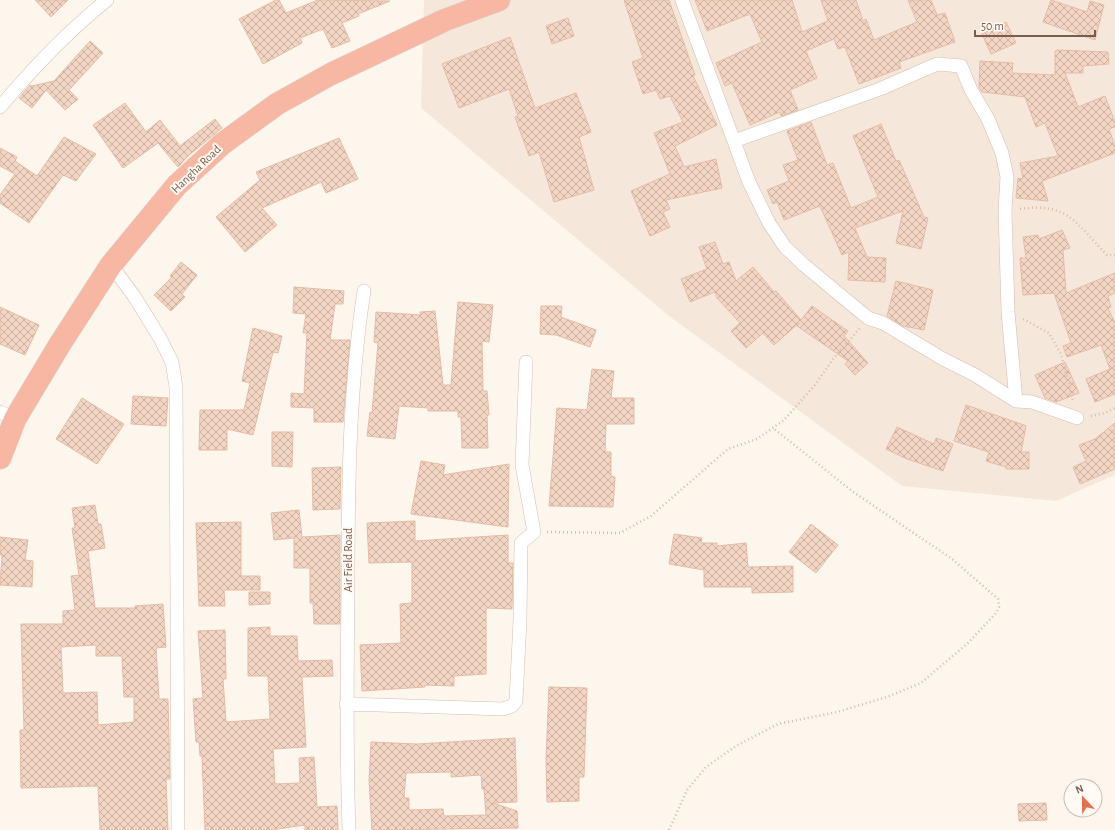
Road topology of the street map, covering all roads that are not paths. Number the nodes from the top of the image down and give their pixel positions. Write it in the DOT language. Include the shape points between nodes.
graph roads {
  1 [pos="107,0"];
  2 [pos="499,0"];
  3 [pos="682,0"];
  4 [pos="0,107"];
  5 [pos="734,141"];
  6 [pos="111,265"];
  7 [pos="364,291"];
  8 [pos="526,362"];
  9 [pos="1016,401"];
  10 [pos="8,416"];
  11 [pos="1077,418"];
  12 [pos="0,458"];
  13 [pos="346,704"];
  14 [pos="178,830"];
  15 [pos="349,830"];
  1 -- 4 [label="street" via="33,68"];
  2 -- 6 [label="highway, Hangha Road" via="444,20 331,74 277,104 222,144 177,185"];
  3 -- 5 [label="street"];
  5 -- 9 [label="street" via="748,182 769,223 786,247 804,265 868,318 883,323"];
  5 -- 9 [label="street" via="880,89 937,64 961,66 988,119 1002,153 1007,177 1005,210 1008,312"];
  6 -- 10 [label="highway, Hangha Road" via="60,344"];
  6 -- 14 [label="street" via="160,338 172,362 176,387"];
  7 -- 13 [label="street, Air Field Road" via="355,365 350,459"];
  8 -- 13 [label="street" via="522,465 534,532 521,543 516,701 512,706 503,709"];
  9 -- 11 [label="street" via="1032,402"];
  10 -- 12 [label="highway, Hangha Road"];
  13 -- 15 [label="street, Air Field Road"];
}
